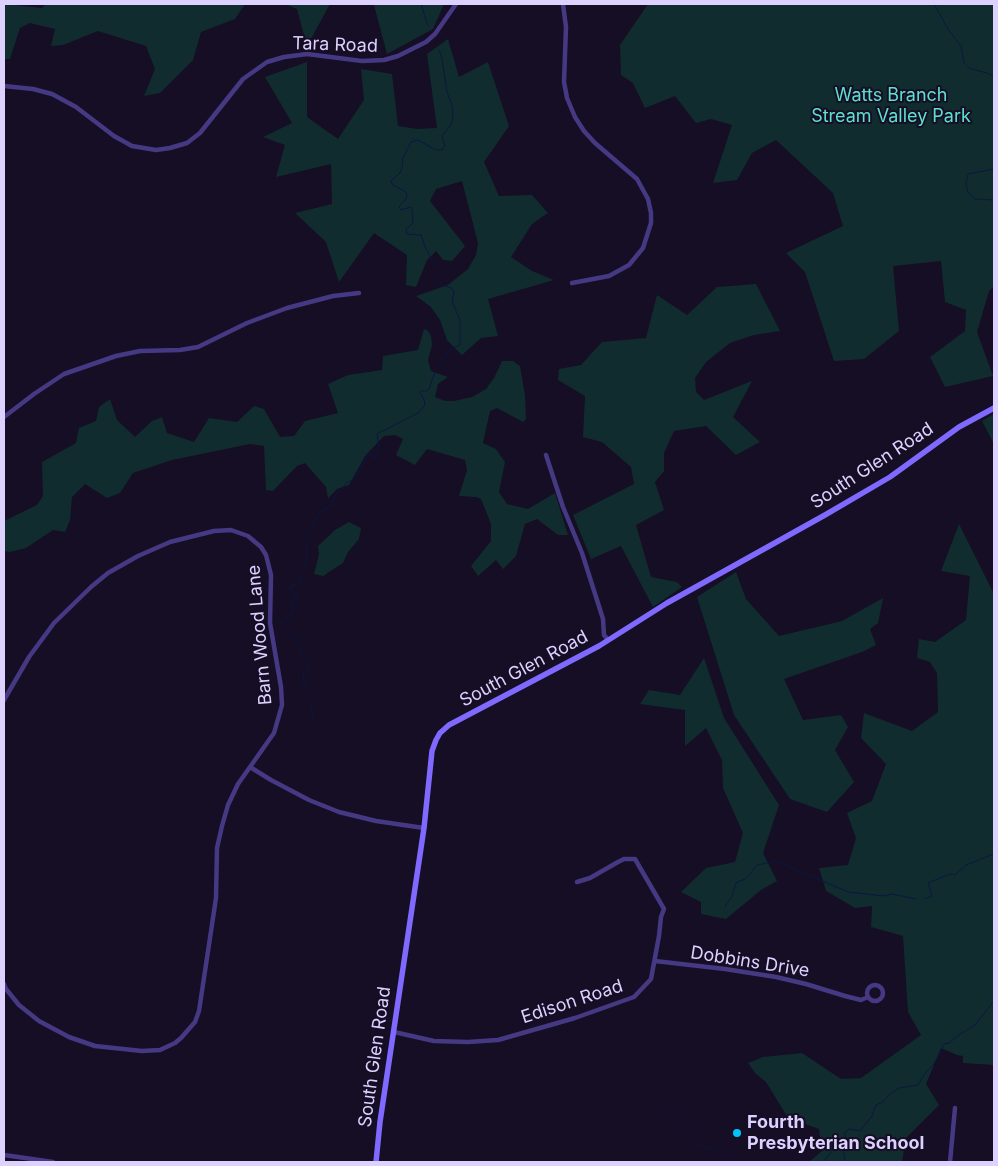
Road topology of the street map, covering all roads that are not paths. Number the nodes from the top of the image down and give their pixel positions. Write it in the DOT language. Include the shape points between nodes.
graph roads {
  1 [pos="456,4"];
  2 [pos="563,4"];
  3 [pos="4,86"];
  4 [pos="572,283"];
  5 [pos="359,293"];
  6 [pos="994,408"];
  7 [pos="4,417"];
  8 [pos="546,455"];
  9 [pos="608,640"];
  10 [pos="4,700"];
  11 [pos="250,767"];
  12 [pos="424,828"];
  13 [pos="578,882"];
  14 [pos="655,961"];
  15 [pos="4,984"];
  16 [pos="868,997"];
  17 [pos="394,1032"];
  18 [pos="955,1108"];
  19 [pos="4,1155"];
  20 [pos="52,1162"];
  21 [pos="376,1162"];
  22 [pos="950,1162"];
  1 -- 3 [label="street, Tara Road" via="435,34 398,56 362,61 307,54 267,62 243,79 200,133 187,143 170,148 156,150 132,146 76,106 52,94"];
  2 -- 4 [label="street" via="567,98 584,131 637,179 648,199 651,213 643,248 629,265 608,276"];
  5 -- 7 [label="street" via="287,308 198,347 140,351 109,358 64,374"];
  6 -- 9 [label="main road, South Glen Road" via="959,427 890,477 667,603"];
  8 -- 9 [label="street" via="582,553"];
  9 -- 12 [label="main road, South Glen Road" via="443,730 432,751"];
  10 -- 11 [label="street, Barn Wood Lane" via="54,623 108,573 170,542 231,530 248,536 261,547 270,564 270,623 281,687 282,705 274,734"];
  11 -- 12 [label="street" via="301,796 339,812 376,822"];
  11 -- 15 [label="street, Barn Wood Lane" via="231,798 222,826 217,848 216,898 199,1011 183,1037 160,1050 95,1046 39,1021 18,1005"];
  12 -- 17 [label="main road, South Glen Road"];
  13 -- 14 [label="street, Edison Road" via="618,862 637,860 664,909"];
  14 -- 16 [label="street, Dobbins Drive" via="726,968 806,984 861,1000"];
  14 -- 17 [label="street, Edison Road" via="651,978 634,997 498,1040 434,1041"];
  17 -- 21 [label="main road, South Glen Road"];
  18 -- 22 [label="street"];
  19 -- 20 [label="street"];
}
